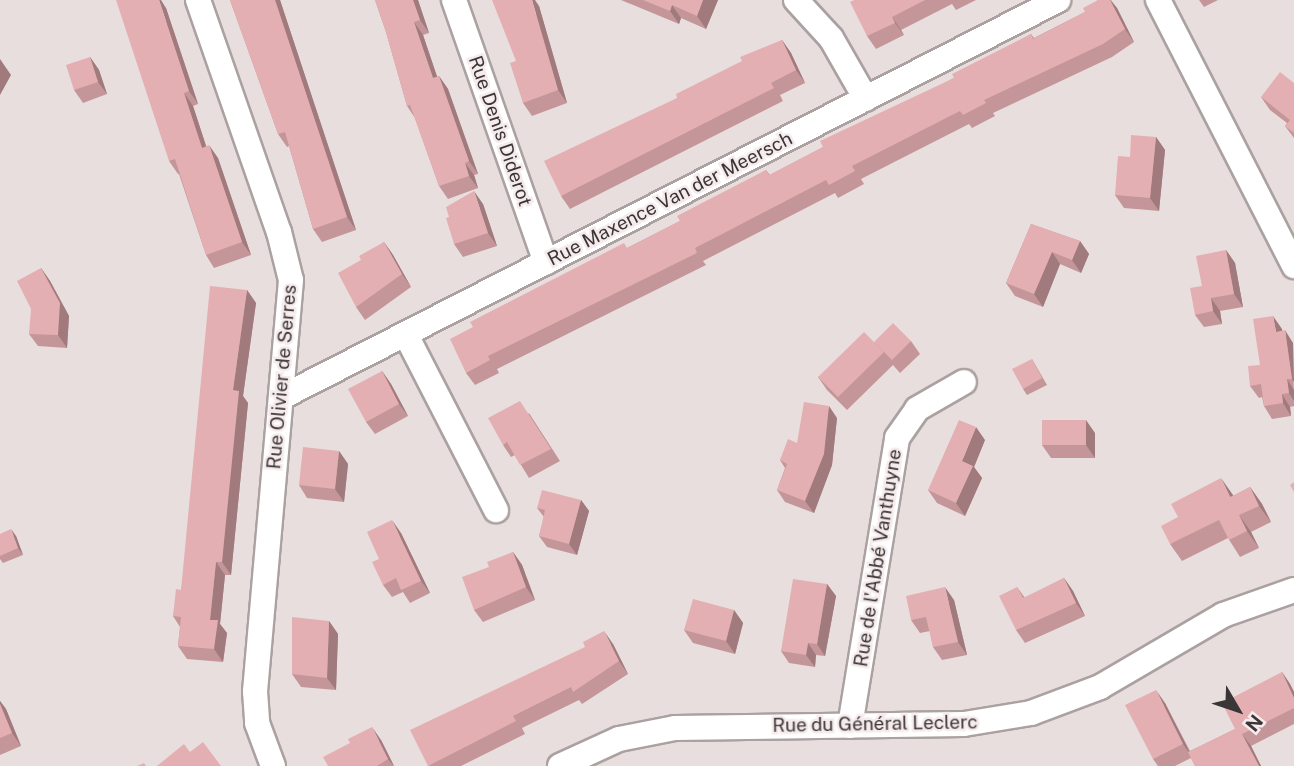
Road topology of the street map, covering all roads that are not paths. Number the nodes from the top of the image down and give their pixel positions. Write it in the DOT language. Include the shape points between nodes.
graph roads {
  1 [pos="198,0"];
  2 [pos="454,0"];
  3 [pos="796,0"];
  4 [pos="1058,0"];
  5 [pos="1158,0"];
  6 [pos="866,99"];
  7 [pos="546,262"];
  8 [pos="1294,267"];
  9 [pos="406,335"];
  10 [pos="964,382"];
  11 [pos="282,397"];
  12 [pos="496,510"];
  13 [pos="1294,590"];
  14 [pos="850,726"];
  15 [pos="273,766"];
  16 [pos="560,766"];
  1 -- 11 [label="street, Rue Olivier de Serres" via="289,267 292,309"];
  2 -- 7 [label="street, Rue Denis Diderot"];
  3 -- 6 [label="street" via="831,38"];
  4 -- 6 [label="street, Rue Maxence Van der Meersch"];
  5 -- 8 [label="street"];
  6 -- 7 [label="street, Rue Maxence Van der Meersch"];
  7 -- 9 [label="street, Rue Maxence Van der Meersch"];
  9 -- 11 [label="street, Rue Maxence Van der Meersch"];
  9 -- 12 [label="street"];
  10 -- 14 [label="street, Rue de l'Abbé Vanthuyne" via="916,409 897,438"];
  11 -- 15 [label="street, Rue Olivier de Serres" via="255,691 257,723"];
  13 -- 14 [label="street, Rue du Général Leclerc" via="1223,615 1100,687 1031,713 964,724"];
  14 -- 16 [label="street, Rue du Général Leclerc" via="675,728 619,739"];
}
